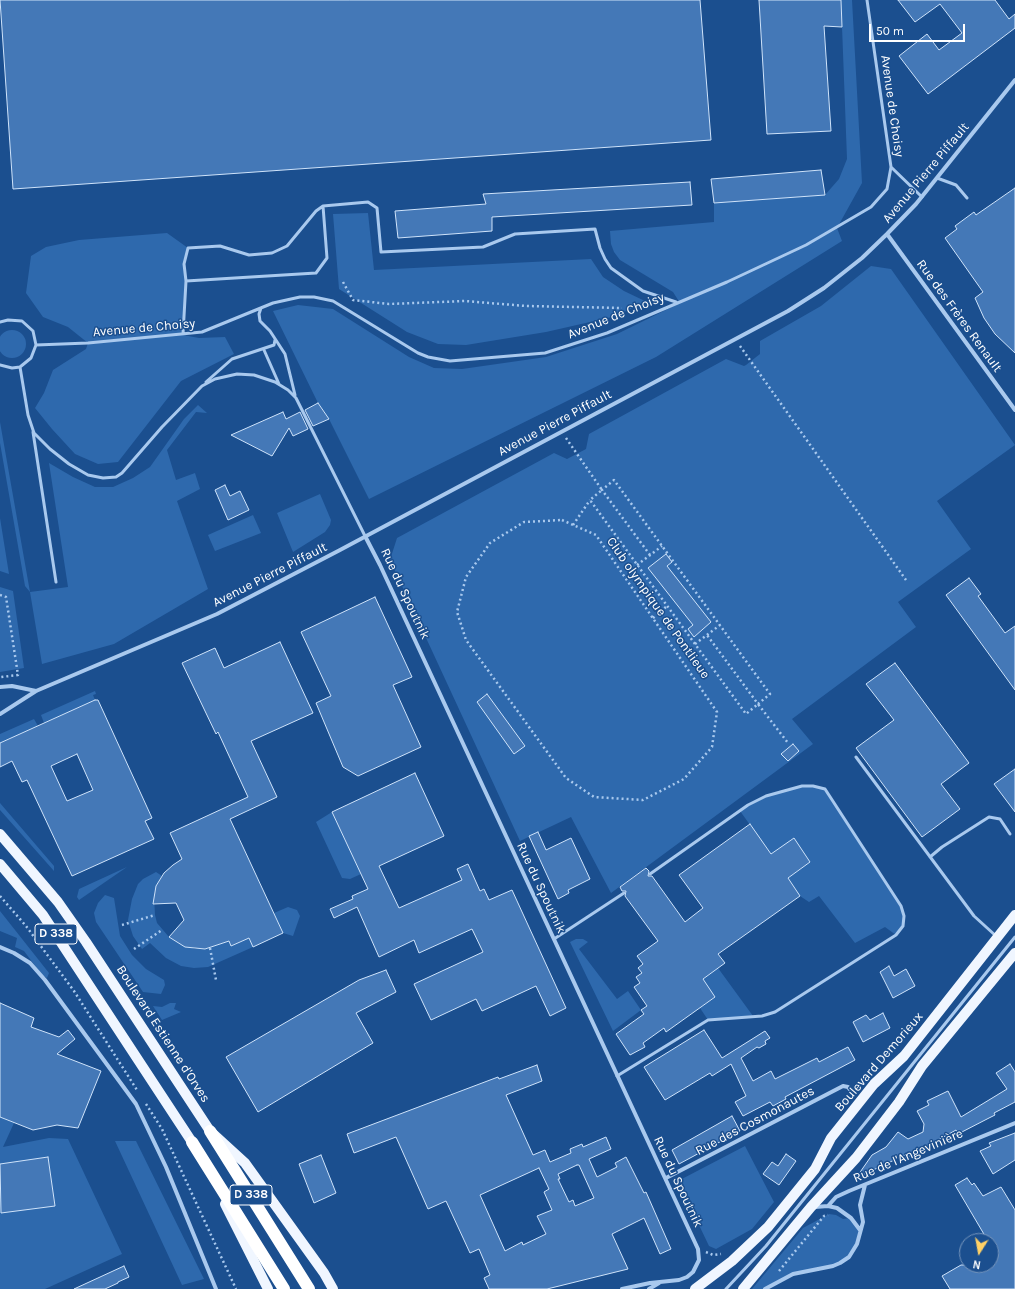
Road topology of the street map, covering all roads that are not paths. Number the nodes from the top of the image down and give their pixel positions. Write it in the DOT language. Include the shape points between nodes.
graph roads {
  1 [pos="867,0"];
  2 [pos="1015,80"];
  3 [pos="891,167"];
  4 [pos="937,178"];
  5 [pos="922,197"];
  6 [pos="967,198"];
  7 [pos="323,206"];
  8 [pos="887,234"];
  9 [pos="186,281"];
  10 [pos="676,302"];
  11 [pos="261,308"];
  12 [pos="0,322"];
  13 [pos="183,334"];
  14 [pos="275,339"];
  15 [pos="36,345"];
  16 [pos="264,350"];
  17 [pos="0,365"];
  18 [pos="20,366"];
  19 [pos="279,384"];
  20 [pos="202,386"];
  21 [pos="296,398"];
  22 [pos="1015,410"];
  23 [pos="32,430"];
  24 [pos="365,536"];
  25 [pos="56,582"];
  26 [pos="0,688"];
  27 [pos="36,691"];
  28 [pos="0,714"];
  29 [pos="856,757"];
  30 [pos="0,834"];
  31 [pos="1010,834"];
  32 [pos="930,857"];
  33 [pos="0,864"];
  34 [pos="650,874"];
  35 [pos="624,893"];
  36 [pos="1015,915"];
  37 [pos="998,937"];
  38 [pos="1015,937"];
  39 [pos="554,939"];
  40 [pos="0,947"];
  41 [pos="1015,953"];
  42 [pos="617,1076"];
  43 [pos="851,1091"];
  44 [pos="1015,1123"];
  45 [pos="210,1131"];
  46 [pos="192,1142"];
  47 [pos="205,1164"];
  48 [pos="666,1178"];
  49 [pos="865,1185"];
  50 [pos="828,1206"];
  51 [pos="811,1207"];
  52 [pos="860,1230"];
  53 [pos="732,1261"];
  54 [pos="661,1282"];
  55 [pos="216,1289"];
  56 [pos="268,1289"];
  57 [pos="284,1289"];
  58 [pos="309,1289"];
  59 [pos="333,1289"];
  60 [pos="622,1289"];
  61 [pos="649,1289"];
  62 [pos="695,1289"];
  63 [pos="706,1289"];
  64 [pos="726,1289"];
  65 [pos="744,1289"];
  66 [pos="765,1289"];
  1 -- 3 [label="lane, Avenue de Choisy"];
  2 -- 4 [label="street, Avenue Pierre Piffault"];
  3 -- 5 [label="lane"];
  3 -- 10 [label="lane, Avenue de Choisy" via="886,189 871,207 846,223 727,282"];
  4 -- 5 [label="street, Avenue Pierre Piffault"];
  4 -- 6 [label="lane" via="956,185"];
  5 -- 8 [label="street, Avenue Pierre Piffault"];
  7 -- 9 [label="lane" via="294,239 278,252 264,255 249,254 220,246 188,248 184,264"];
  7 -- 9 [label="lane" via="326,258 316,273"];
  7 -- 10 [label="lane" via="368,202 377,208 381,252 483,247 515,234 596,229 605,259 616,272 643,291"];
  8 -- 22 [label="street, Rue des Frères Renault"];
  8 -- 24 [label="street, Avenue Pierre Piffault" via="824,288 788,311"];
  9 -- 13 [label="lane"];
  10 -- 11 [label="lane, Avenue de Choisy" via="607,333 545,353 462,361 439,360 418,352 326,299 300,297"];
  11 -- 13 [label="lane, Avenue de Choisy" via="202,332"];
  11 -- 14 [label="lane" via="260,322"];
  12 -- 15 [label="lane" via="22,321 33,331"];
  13 -- 15 [label="lane, Avenue de Choisy"];
  14 -- 16 [label="lane" via="275,345"];
  14 -- 21 [label="lane" via="289,365"];
  15 -- 18 [label="lane" via="31,358"];
  16 -- 19 [label="lane"];
  16 -- 20 [label="lane" via="232,359"];
  17 -- 18 [label="lane" via="12,368"];
  18 -- 23 [label="lane"];
  19 -- 20 [label="lane" via="254,375 237,374 215,379"];
  19 -- 21 [label="lane"];
  20 -- 23 [label="lane" via="122,473 113,478 98,478 78,469 50,449"];
  21 -- 24 [label="lane"];
  23 -- 25 [label="lane"];
  24 -- 27 [label="street, Avenue Pierre Piffault" via="217,614"];
  24 -- 39 [label="street, Rue du Spoutnik"];
  26 -- 27 [label="street" via="12,686"];
  27 -- 28 [label="street, Avenue Pierre Piffault"];
  29 -- 32 [label="lane"];
  30 -- 45 [label="main road, Boulevard Estienne d'Orves / D 338" via="58,902"];
  31 -- 32 [label="lane" via="1000,819 989,817"];
  32 -- 37 [label="lane" via="974,916"];
  33 -- 46 [label="main road, D 338" via="43,915"];
  34 -- 42 [label="lane" via="748,805 766,796 802,786 813,786 825,789 901,906 903,926 896,935 775,1012 762,1016 708,1020"];
  35 -- 39 [label="lane"];
  36 -- 37 [label="main road, Boulevard Demorieux"];
  37 -- 53 [label="main road, Boulevard Demorieux" via="904,1056 864,1096 831,1138 806,1181 768,1227"];
  38 -- 64 [label="lane" via="766,1246"];
  39 -- 42 [label="street, Rue du Spoutnik"];
  40 -- 55 [label="street" via="14,952 30,963 45,980 136,1104 166,1167"];
  41 -- 51 [label="main road" via="922,1066 899,1102 856,1158"];
  42 -- 48 [label="street, Rue du Spoutnik"];
  43 -- 48 [label="street, Rue des Cosmonautes" via="843,1086"];
  44 -- 49 [label="street, Rue de l'Angevinière"];
  45 -- 58 [label="highway, Boulevard Estienne d'Orves / D 338"];
  45 -- 59 [label="main road" via="245,1163"];
  46 -- 47 [label="highway, D 338"];
  47 -- 56 [label="main road"];
  47 -- 57 [label="highway, D 338"];
  48 -- 54 [label="street, Rue du Spoutnik" via="698,1249 699,1260 690,1275 679,1280"];
  49 -- 50 [label="street, Rue de l'Angevinière" via="836,1197"];
  49 -- 52 [label="street" via="861,1199 863,1222"];
  50 -- 51 [label="street"];
  50 -- 52 [label="street" via="846,1214"];
  51 -- 65 [label="main road"];
  52 -- 66 [label="street" via="854,1252 840,1263 793,1274"];
  53 -- 62 [label="main road"];
  53 -- 63 [label="main road" via="726,1273"];
  54 -- 60 [label="street"];
  54 -- 61 [label="street"];
}
